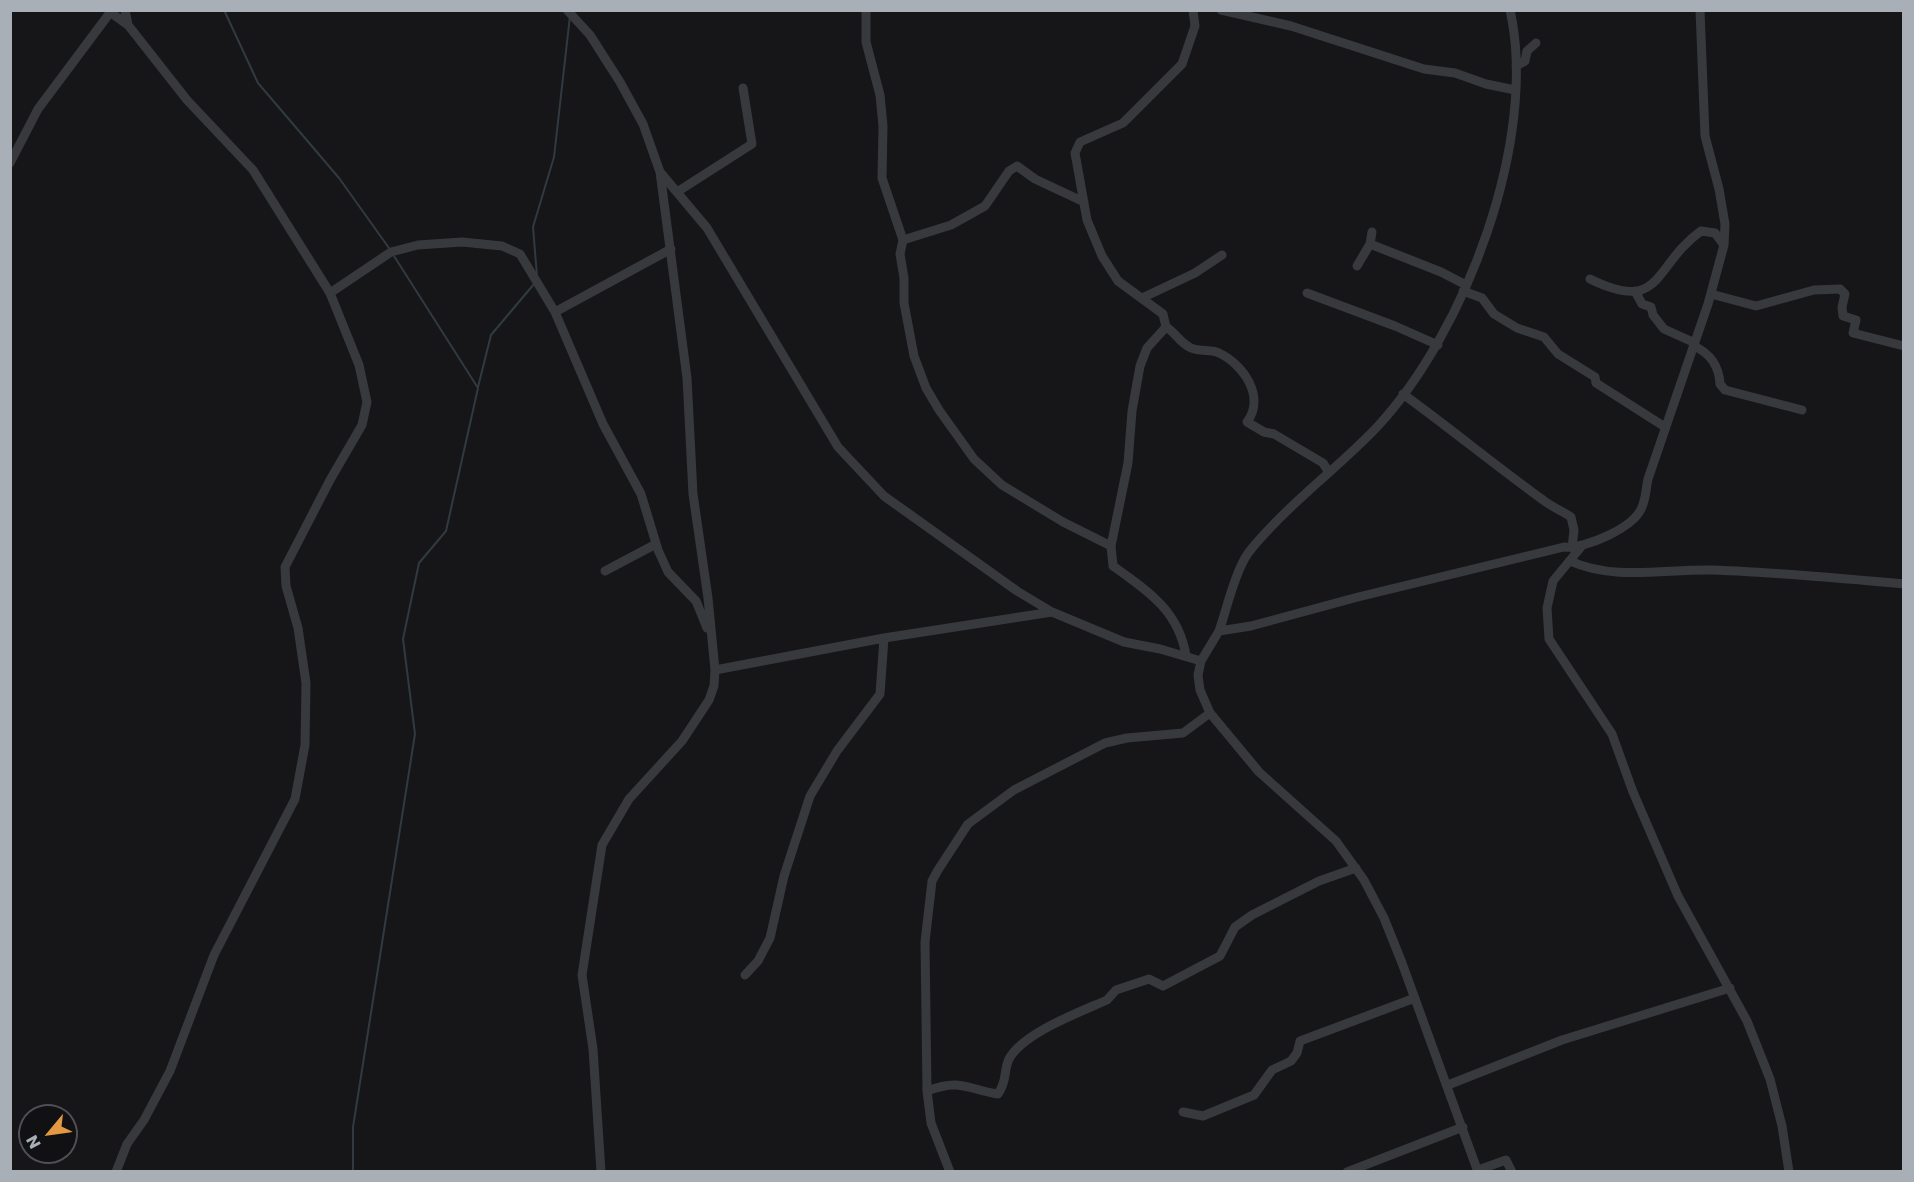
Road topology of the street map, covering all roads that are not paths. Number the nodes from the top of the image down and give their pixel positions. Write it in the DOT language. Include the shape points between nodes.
graph roads {
  1 [pos="125,10"];
  2 [pos="567,10"];
  3 [pos="866,10"];
  4 [pos="1193,10"];
  5 [pos="1221,10"];
  6 [pos="1509,10"];
  7 [pos="1700,10"];
  8 [pos="111,11"];
  9 [pos="128,25"];
  10 [pos="1536,43"];
  11 [pos="1516,66"];
  12 [pos="743,88"];
  13 [pos="1515,90"];
  14 [pos="10,163"];
  15 [pos="660,172"];
  16 [pos="677,192"];
  17 [pos="1084,202"];
  18 [pos="1372,232"];
  19 [pos="903,240"];
  20 [pos="1370,244"];
  21 [pos="1724,245"];
  22 [pos="671,249"];
  23 [pos="1222,255"];
  24 [pos="1357,266"];
  25 [pos="1590,279"];
  26 [pos="1464,288"];
  27 [pos="1635,291"];
  28 [pos="330,292"];
  29 [pos="1306,294"];
  30 [pos="1711,294"];
  31 [pos="1142,298"];
  32 [pos="555,312"];
  33 [pos="1166,327"];
  34 [pos="1695,344"];
  35 [pos="1438,345"];
  36 [pos="1904,346"];
  37 [pos="1403,394"];
  38 [pos="1802,410"];
  39 [pos="1665,428"];
  40 [pos="1328,471"];
  41 [pos="656,543"];
  42 [pos="1111,546"];
  43 [pos="1576,547"];
  44 [pos="1570,561"];
  45 [pos="605,571"];
  46 [pos="1904,584"];
  47 [pos="1052,612"];
  48 [pos="1219,631"];
  49 [pos="884,638"];
  50 [pos="1186,657"];
  51 [pos="1201,661"];
  52 [pos="714,666"];
  53 [pos="1210,712"];
  54 [pos="1356,868"];
  55 [pos="746,975"];
  56 [pos="1730,988"];
  57 [pos="1415,998"];
  58 [pos="1448,1085"];
  59 [pos="927,1091"];
  60 [pos="1183,1112"];
  61 [pos="1463,1127"];
  62 [pos="1478,1171"];
  63 [pos="116,1172"];
  64 [pos="601,1172"];
  65 [pos="950,1172"];
  66 [pos="1347,1172"];
  67 [pos="1512,1172"];
  68 [pos="1789,1172"];
  1 -- 9 [label="street"];
  2 -- 15 [label="street" via="590,35 620,82 643,124"];
  3 -- 19 [label="street" via="866,42 881,105 882,178"];
  4 -- 17 [label="street" via="1195,26 1182,64 1123,123 1080,142 1076,148"];
  5 -- 13 [label="street" via="1297,28 1424,69 1455,73"];
  6 -- 11 [label="street"];
  7 -- 21 [label="street" via="1705,136 1719,189"];
  8 -- 9 [label="street"];
  8 -- 14 [label="street" via="38,109"];
  9 -- 28 [label="street" via="187,100 253,170"];
  10 -- 11 [label="street" via="1527,51 1525,61"];
  11 -- 13 [label="street"];
  12 -- 16 [label="street" via="752,144"];
  13 -- 26 [label="street" via="1496,200 1484,244"];
  15 -- 16 [label="street"];
  15 -- 22 [label="street"];
  16 -- 47 [label="street" via="706,228 838,447 863,476 965,555"];
  17 -- 19 [label="street" via="1017,166 1009,171 985,206 945,228"];
  17 -- 31 [label="street" via="1094,240 1109,269 1118,281"];
  18 -- 20 [label="street"];
  19 -- 42 [label="street" via="900,254 904,303 914,356 939,410 974,459 1002,485"];
  20 -- 24 [label="street"];
  20 -- 26 [label="street" via="1441,272"];
  21 -- 27 [label="street" via="1715,234 1701,231 1672,258 1659,280 1648,289"];
  21 -- 30 [label="street"];
  22 -- 32 [label="street"];
  22 -- 52 [label="street"];
  23 -- 31 [label="street" via="1195,273"];
  25 -- 27 [label="street" via="1609,288"];
  26 -- 35 [label="street"];
  26 -- 39 [label="street" via="1482,298 1494,314 1517,328 1544,337 1558,354 1595,377 1596,383"];
  27 -- 34 [label="street" via="1664,328"];
  28 -- 32 [label="street" via="391,252 439,242 473,243 502,246 520,254"];
  28 -- 63 [label="street" via="359,365 367,402 362,425 285,567 306,683 305,745 297,793 214,955 170,1071 127,1144"];
  29 -- 35 [label="street"];
  30 -- 34 [label="street"];
  30 -- 36 [label="street" via="1756,306 1814,290 1840,289 1845,294 1843,316 1856,320 1852,333"];
  31 -- 33 [label="street" via="1163,314"];
  32 -- 41 [label="street" via="603,424 641,494"];
  33 -- 40 [label="street" via="1191,348 1218,352 1244,370 1253,399 1253,414 1247,422 1323,463"];
  33 -- 42 [label="street" via="1147,348 1140,366 1128,463"];
  34 -- 38 [label="street" via="1719,369 1720,384 1725,390"];
  34 -- 39 [label="street"];
  35 -- 37 [label="street"];
  37 -- 40 [label="street" via="1378,426"];
  37 -- 43 [label="street" via="1544,501 1571,517"];
  39 -- 43 [label="street" via="1642,508 1634,519 1593,543"];
  40 -- 48 [label="street" via="1250,550 1230,592"];
  41 -- 45 [label="street"];
  41 -- 52 [label="street" via="668,572 696,601 708,631"];
  42 -- 50 [label="street" via="1113,566 1156,597 1180,633"];
  43 -- 44 [label="street"];
  43 -- 48 [label="street"];
  44 -- 46 [label="street" via="1594,569 1629,572 1711,570"];
  44 -- 56 [label="street" via="1553,581 1547,608 1549,639 1612,734 1678,896"];
  47 -- 49 [label="street"];
  47 -- 50 [label="street" via="1124,642"];
  48 -- 51 [label="street"];
  49 -- 52 [label="street"];
  49 -- 55 [label="street" via="880,694 837,751 810,796 784,876 770,938"];
  50 -- 51 [label="street"];
  51 -- 53 [label="street" via="1200,690"];
  52 -- 64 [label="street" via="714,686 704,707 682,741 628,799 602,845 582,975 593,1049"];
  53 -- 54 [label="street" via="1259,772 1336,841"];
  53 -- 59 [label="street" via="1183,733 1127,738 1086,752 1014,790 968,824 954,842 932,881 927,912"];
  54 -- 57 [label="street" via="1384,918"];
  54 -- 59 [label="street" via="1319,881 1252,915 1235,927 1220,956 1196,969 1163,986 1149,979 1116,990 1107,1000 1031,1037 1009,1060 1006,1082 998,1094 953,1083"];
  56 -- 58 [label="street" via="1562,1040"];
  56 -- 68 [label="street" via="1770,1079"];
  57 -- 58 [label="street"];
  57 -- 60 [label="street" via="1300,1041 1298,1053 1272,1070 1254,1095 1203,1116"];
  58 -- 61 [label="street"];
  59 -- 65 [label="street" via="931,1123"];
  61 -- 62 [label="street"];
  61 -- 66 [label="street"];
  62 -- 67 [label="street" via="1506,1160"];
}
